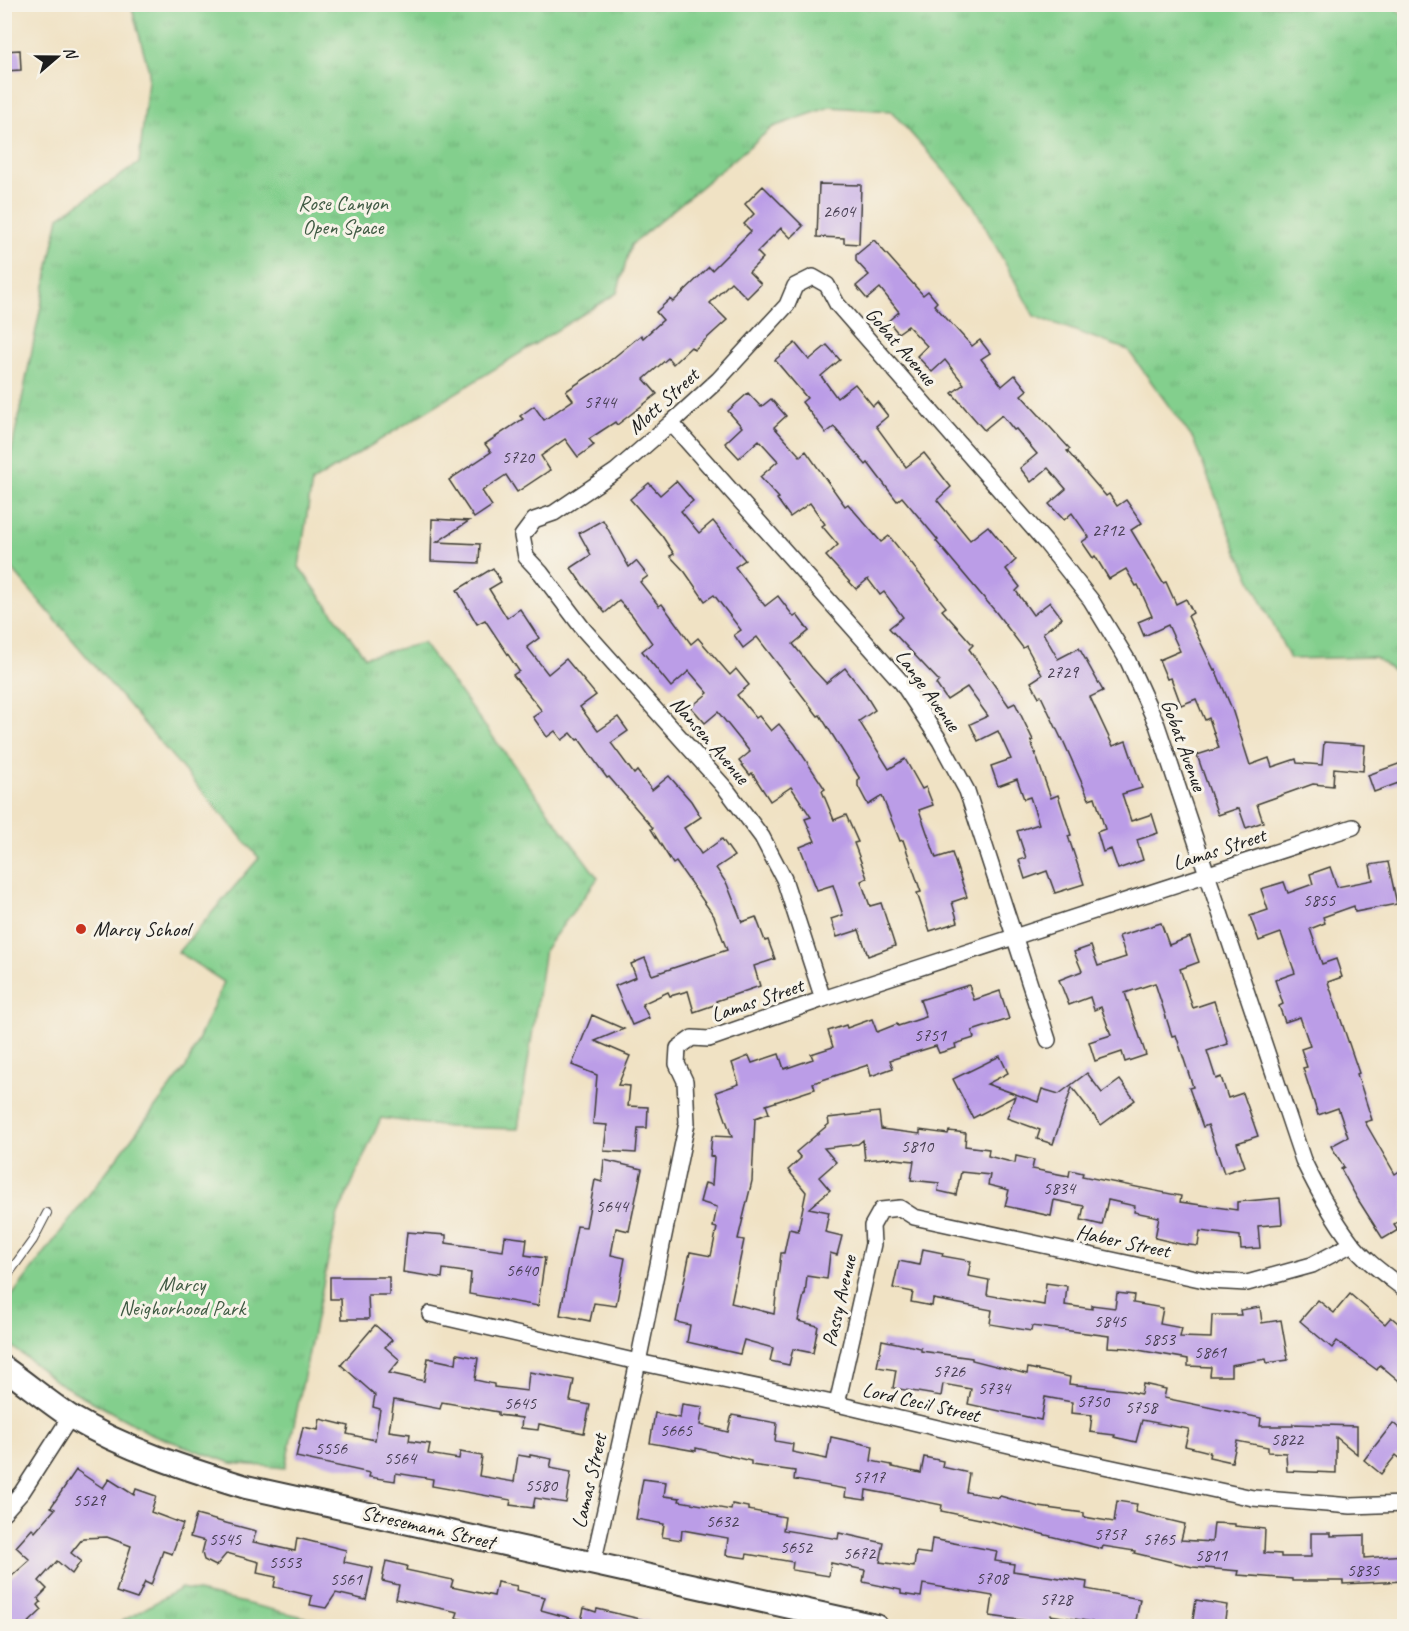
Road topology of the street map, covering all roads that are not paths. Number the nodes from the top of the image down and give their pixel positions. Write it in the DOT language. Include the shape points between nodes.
graph roads {
  1 [pos="813,276"];
  2 [pos="671,423"];
  3 [pos="522,536"];
  4 [pos="1353,826"];
  5 [pos="1208,875"];
  6 [pos="1016,937"];
  7 [pos="823,999"];
  8 [pos="1048,1040"];
  9 [pos="881,1210"];
  10 [pos="47,1213"];
  11 [pos="1352,1244"];
  12 [pos="4,1280"];
  13 [pos="1404,1289"];
  14 [pos="430,1314"];
  15 [pos="638,1362"];
  16 [pos="4,1368"];
  17 [pos="837,1404"];
  18 [pos="71,1416"];
  19 [pos="1404,1504"];
  20 [pos="4,1512"];
  21 [pos="593,1564"];
  22 [pos="876,1626"];
  1 -- 2 [label="street, Mott Street" via="795,286 787,305 718,380"];
  1 -- 5 [label="street, Gobat Avenue" via="827,285 837,304 1091,600 1128,661 1157,725"];
  2 -- 3 [label="street, Mott Street" via="616,471 555,513 534,520"];
  2 -- 6 [label="street, Lange Avenue" via="902,683 967,791"];
  3 -- 7 [label="street, Nansen Avenue" via="526,557 584,630 726,789 762,837 784,879"];
  4 -- 5 [label="street, Lamas Street"];
  5 -- 6 [label="street, Lamas Street"];
  5 -- 11 [label="street, Gobat Avenue" via="1303,1160 1325,1204"];
  6 -- 7 [label="street, Lamas Street"];
  6 -- 8 [label="street, Lange Avenue"];
  7 -- 15 [label="street, Lamas Street" via="709,1039 692,1038 678,1048 677,1064 685,1081 687,1123"];
  9 -- 11 [label="street, Haber Street" via="900,1208 914,1217 1209,1281 1247,1283 1312,1265"];
  9 -- 17 [label="street, Passy Avenue" via="872,1226 873,1244"];
  10 -- 12 [label="lane"];
  11 -- 13 [label="street, Gobat Avenue"];
  14 -- 15 [label="street, Lord Cecil Street"];
  15 -- 17 [label="street, Lord Cecil Street"];
  15 -- 21 [label="street, Lamas Street"];
  16 -- 18 [label="street, Stresemann Street"];
  17 -- 19 [label="street, Lord Cecil Street" via="1253,1498 1351,1506"];
  18 -- 20 [label="street" via="22,1492"];
  18 -- 21 [label="street, Stresemann Street" via="160,1459 246,1487"];
  21 -- 22 [label="street, Stresemann Street"];
}
